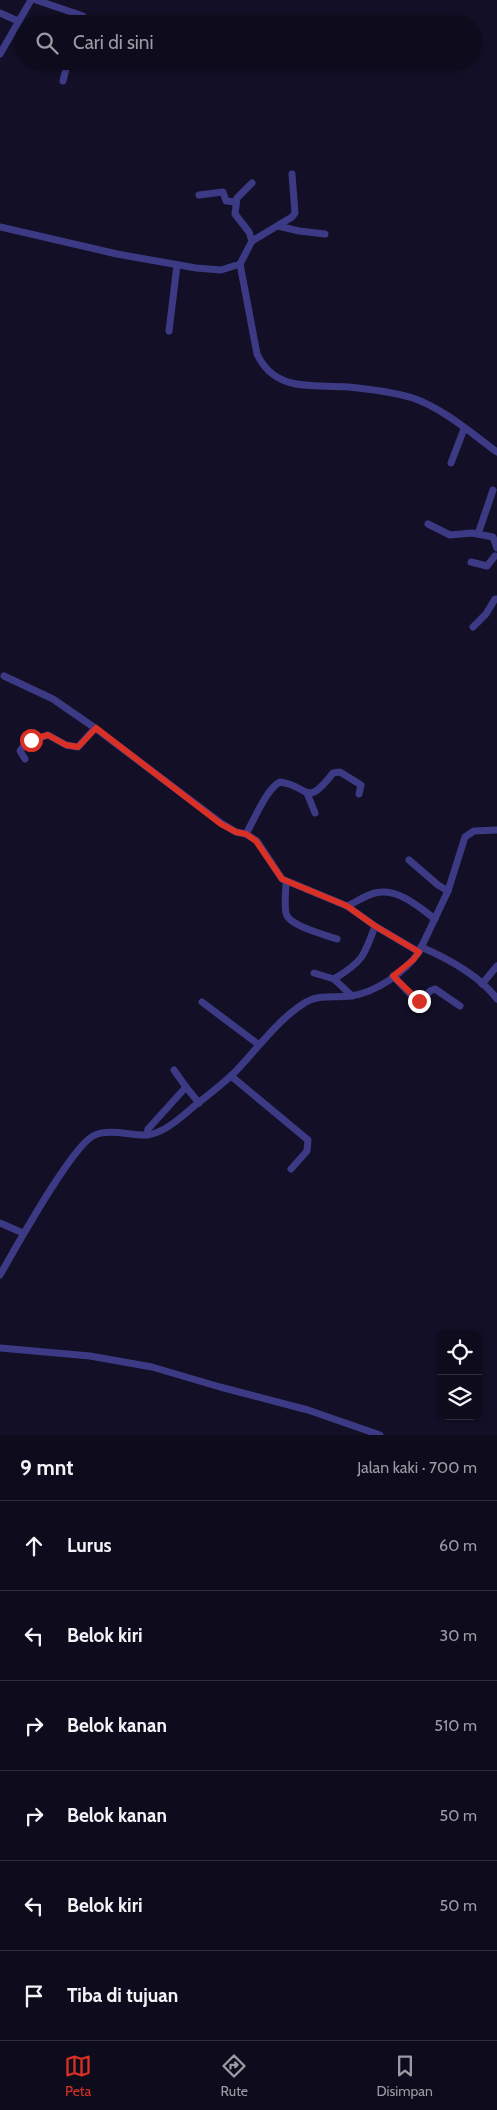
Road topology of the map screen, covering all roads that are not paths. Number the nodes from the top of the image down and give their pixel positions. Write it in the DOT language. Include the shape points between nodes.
graph roads {
  1 [pos="31,0"];
  2 [pos="36,0"];
  3 [pos="0,14"];
  4 [pos="22,15"];
  5 [pos="80,15"];
  6 [pos="15,20"];
  7 [pos="15,26"];
  8 [pos="0,54"];
  9 [pos="66,70"];
  10 [pos="63,81"];
  11 [pos="292,174"];
  12 [pos="252,183"];
  13 [pos="199,195"];
  14 [pos="236,202"];
  15 [pos="278,226"];
  16 [pos="0,228"];
  17 [pos="325,234"];
  18 [pos="252,241"];
  19 [pos="240,264"];
  20 [pos="177,265"];
  21 [pos="170,331"];
  22 [pos="464,429"];
  23 [pos="497,452"];
  24 [pos="451,464"];
  25 [pos="493,490"];
  26 [pos="428,524"];
  27 [pos="478,534"];
  28 [pos="495,535"];
  29 [pos="497,548"];
  30 [pos="496,557"];
  31 [pos="471,562"];
  32 [pos="497,599"];
  33 [pos="473,626"];
  34 [pos="4,676"];
  35 [pos="96,728"];
  36 [pos="25,759"];
  37 [pos="307,792"];
  38 [pos="359,794"];
  39 [pos="315,813"];
  40 [pos="497,830"];
  41 [pos="246,834"];
  42 [pos="409,860"];
  43 [pos="286,882"];
  44 [pos="448,891"];
  45 [pos="347,906"];
  46 [pos="435,919"];
  47 [pos="375,926"];
  48 [pos="337,939"];
  49 [pos="420,949"];
  50 [pos="497,966"];
  51 [pos="314,973"];
  52 [pos="393,976"];
  53 [pos="334,979"];
  54 [pos="482,984"];
  55 [pos="352,996"];
  56 [pos="497,1000"];
  57 [pos="202,1002"];
  58 [pos="460,1006"];
  59 [pos="259,1045"];
  60 [pos="174,1070"];
  61 [pos="231,1076"];
  62 [pos="186,1087"];
  63 [pos="199,1103"];
  64 [pos="148,1135"];
  65 [pos="291,1169"];
  66 [pos="0,1223"];
  67 [pos="23,1234"];
  68 [pos="0,1275"];
  69 [pos="0,1348"];
  70 [pos="380,1435"];
  1 -- 4 [label="street"];
  2 -- 5 [label="street"];
  3 -- 6 [label="street"];
  7 -- 8 [label="street"];
  9 -- 10 [label="street"];
  11 -- 15 [label="street" via="296,213"];
  12 -- 14 [label="street"];
  13 -- 14 [label="street" via="223,192 226,201"];
  14 -- 18 [label="street" via="234,214"];
  15 -- 17 [label="street"];
  15 -- 18 [label="street"];
  16 -- 20 [label="street"];
  18 -- 19 [label="street"];
  19 -- 20 [label="street" via="221,270"];
  19 -- 22 [label="street" via="257,354 275,377 303,386 347,387 413,398"];
  20 -- 21 [label="street"];
  22 -- 23 [label="street"];
  22 -- 24 [label="street"];
  25 -- 27 [label="street"];
  26 -- 27 [label="street" via="450,535"];
  27 -- 28 [label="street"];
  28 -- 29 [label="street"];
  29 -- 30 [label="street"];
  30 -- 31 [label="street" via="487,566"];
  32 -- 33 [label="street"];
  34 -- 35 [label="street" via="53,699"];
  35 -- 36 [label="street" via="78,747 66,745 48,735 34,738 20,750"];
  35 -- 41 [label="street" via="221,824"];
  37 -- 38 [label="street" via="314,793 333,773 340,772 361,785"];
  37 -- 39 [label="street"];
  37 -- 41 [label="street" via="277,783"];
  40 -- 44 [label="street" via="474,832 465,837"];
  41 -- 43 [label="street" via="256,841"];
  42 -- 44 [label="street"];
  43 -- 45 [label="street"];
  43 -- 48 [label="street" via="286,914 289,919"];
  44 -- 46 [label="street"];
  45 -- 46 [label="street" via="374,893 384,892 401,895"];
  45 -- 47 [label="street"];
  46 -- 49 [label="street"];
  47 -- 49 [label="street"];
  47 -- 53 [label="street" via="360,961"];
  49 -- 52 [label="street" via="413,960"];
  49 -- 54 [label="street" via="452,962"];
  50 -- 54 [label="street"];
  51 -- 53 [label="street"];
  52 -- 55 [label="street" via="371,990"];
  52 -- 58 [label="street" via="416,1000 422,1001 435,989"];
  53 -- 55 [label="street"];
  54 -- 56 [label="street"];
  55 -- 59 [label="street" via="313,999 293,1012"];
  57 -- 59 [label="street"];
  59 -- 61 [label="street"];
  60 -- 62 [label="street"];
  61 -- 63 [label="street"];
  61 -- 65 [label="street" via="308,1140 307,1151"];
  62 -- 63 [label="street"];
  62 -- 64 [label="street" via="148,1129"];
  63 -- 64 [label="street" via="164,1129"];
  64 -- 67 [label="street" via="105,1133 88,1138"];
  66 -- 67 [label="street"];
  67 -- 68 [label="street"];
  69 -- 70 [label="street" via="90,1356 152,1367 308,1410"];
}
